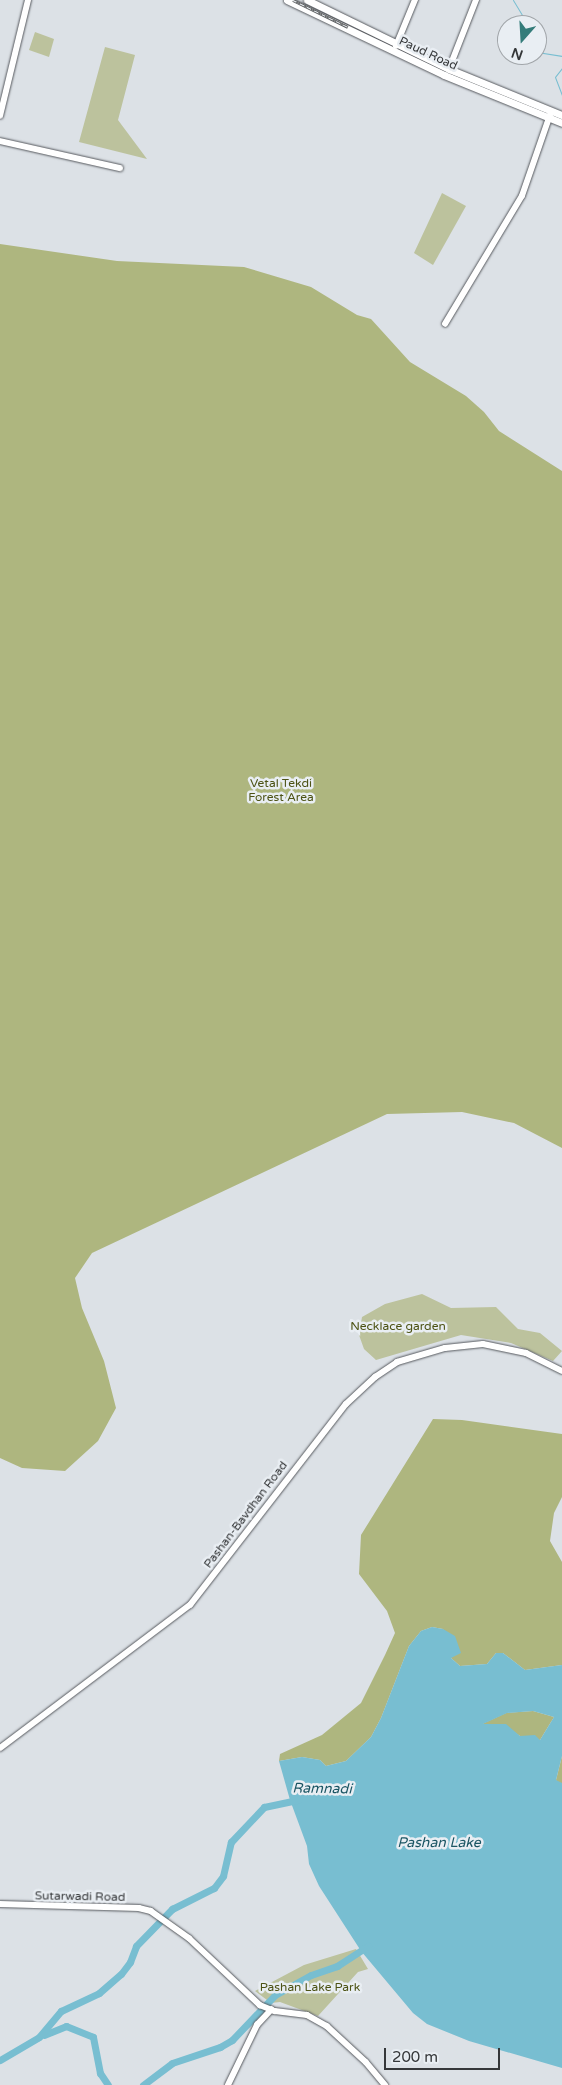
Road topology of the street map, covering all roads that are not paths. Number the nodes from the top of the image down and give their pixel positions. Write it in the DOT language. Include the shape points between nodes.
graph roads {
  1 [pos="28,0"];
  2 [pos="287,0"];
  3 [pos="307,0"];
  4 [pos="415,0"];
  5 [pos="476,0"];
  6 [pos="395,47"];
  7 [pos="449,69"];
  8 [pos="550,113"];
  9 [pos="562,115"];
  10 [pos="0,116"];
  11 [pos="562,123"];
  12 [pos="0,141"];
  13 [pos="120,168"];
  14 [pos="445,324"];
  15 [pos="522,1353"];
  16 [pos="562,1371"];
  17 [pos="562,1376"];
  18 [pos="0,1748"];
  19 [pos="2,1905"];
  20 [pos="269,2010"];
  21 [pos="228,2085"];
  22 [pos="385,2085"];
  1 -- 10 [label="street"];
  2 -- 6 [label="main road, Paud Road"];
  3 -- 6 [label="main road, Paud Road"];
  4 -- 6 [label="street"];
  5 -- 7 [label="street"];
  6 -- 7 [label="main road, Paud Road"];
  6 -- 8 [label="main road, Paud Road" via="472,87"];
  7 -- 8 [label="main road, Paud Road"];
  8 -- 9 [label="main road, Paud Road"];
  8 -- 11 [label="main road, Paud Road"];
  8 -- 14 [label="street" via="522,196"];
  12 -- 13 [label="street"];
  15 -- 16 [label="main road, Pashan-Bavdhan Road"];
  15 -- 17 [label="main road, Pashan-Bavdhan Road"];
  15 -- 18 [label="main road, Pashan-Bavdhan Road" via="483,1344 445,1348 397,1362 375,1377 346,1404 190,1605"];
  19 -- 20 [label="street, Sutarwadi Road" via="139,1908 155,1913 189,1938"];
  20 -- 21 [label="street" via="257,2025"];
  20 -- 22 [label="street" via="298,2013 326,2026 366,2062"];
}
